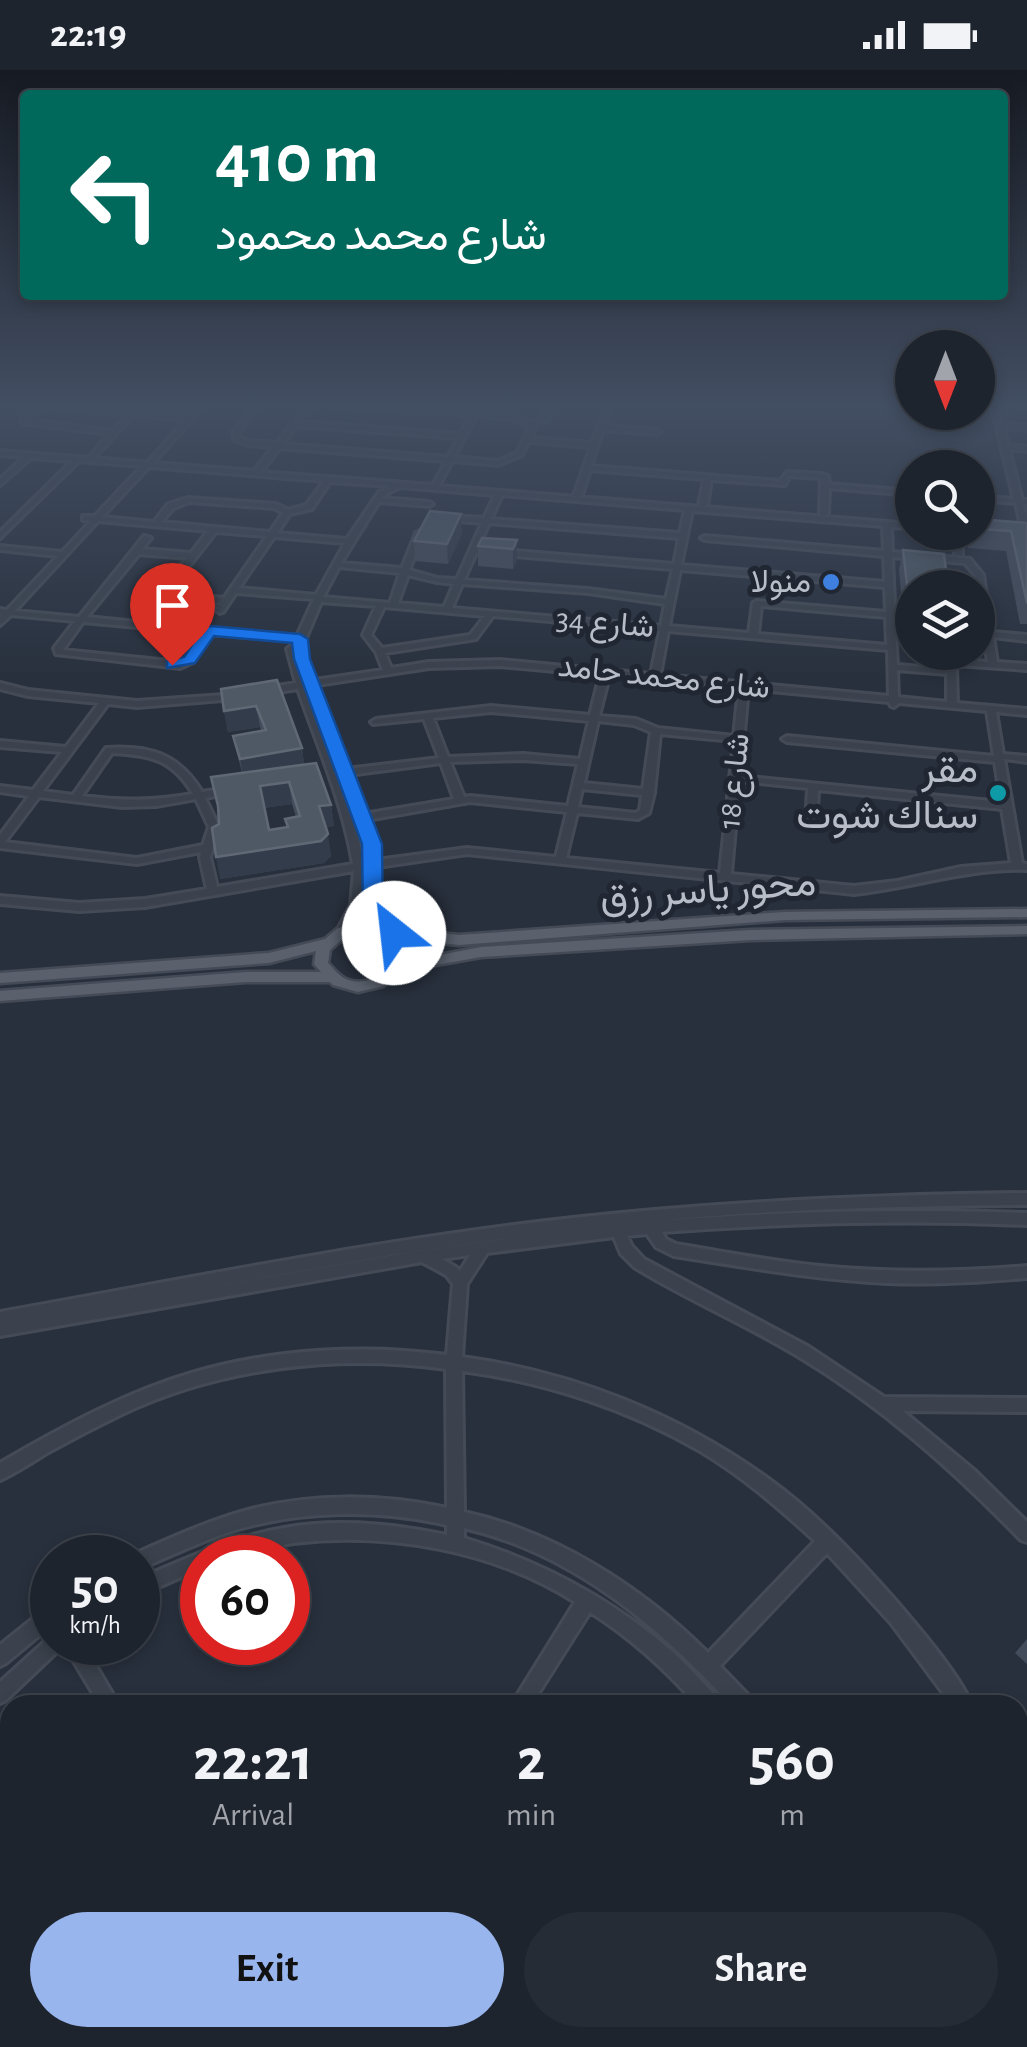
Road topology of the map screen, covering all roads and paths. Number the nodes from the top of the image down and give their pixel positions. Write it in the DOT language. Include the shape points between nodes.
graph roads {
  1 [pos="40,496"];
  2 [pos="108,496"];
  3 [pos="115,496"];
  4 [pos="317,496"];
  5 [pos="374,496"];
  6 [pos="381,496"];
  7 [pos="498,496"];
  8 [pos="558,496"];
  9 [pos="582,496"];
  10 [pos="705,496"];
  11 [pos="825,496"];
  12 [pos="995,499"];
  13 [pos="378,500"];
  14 [pos="1023,501"];
  15 [pos="428,504"];
  16 [pos="703,505"];
  17 [pos="689,508"];
  18 [pos="287,512"];
  19 [pos="799,514"];
  20 [pos="824,514"];
  21 [pos="86,518"];
  22 [pos="439,518"];
  23 [pos="96,519"];
  24 [pos="487,520"];
  25 [pos="895,522"];
  26 [pos="157,523"];
  27 [pos="426,523"];
  28 [pos="887,524"];
  29 [pos="895,524"];
  30 [pos="214,528"];
  31 [pos="1010,532"];
  32 [pos="1027,532"];
  33 [pos="275,534"];
  34 [pos="0,536"];
  35 [pos="684,536"];
  36 [pos="147,538"];
  37 [pos="705,538"];
  38 [pos="346,541"];
  39 [pos="0,548"];
  40 [pos="473,550"];
  41 [pos="959,550"];
  42 [pos="136,551"];
  43 [pos="888,551"];
  44 [pos="58,554"];
  45 [pos="959,554"];
  46 [pos="192,556"];
  47 [pos="338,565"];
  48 [pos="677,567"];
  49 [pos="976,570"];
  50 [pos="403,571"];
  51 [pos="459,582"];
  52 [pos="889,584"];
  53 [pos="234,590"];
  54 [pos="162,596"];
  55 [pos="316,598"];
  56 [pos="670,602"];
  57 [pos="380,604"];
  58 [pos="393,604"];
  59 [pos="447,609"];
  60 [pos="3,612"];
  61 [pos="490,614"];
  62 [pos="81,620"];
  63 [pos="891,620"];
  64 [pos="0,622"];
  65 [pos="895,622"];
  66 [pos="140,624"];
  67 [pos="665,628"];
  68 [pos="210,631"];
  69 [pos="995,635"];
  70 [pos="752,636"];
  71 [pos="296,638"];
  72 [pos="1027,638"];
  73 [pos="892,648"];
  74 [pos="380,651"];
  75 [pos="995,665"];
  76 [pos="892,668"];
  77 [pos="1027,668"];
  78 [pos="388,672"];
  79 [pos="949,672"];
  80 [pos="604,676"];
  81 [pos="654,680"];
  82 [pos="0,686"];
  83 [pos="307,688"];
  84 [pos="744,689"];
  85 [pos="0,695"];
  86 [pos="264,698"];
  87 [pos="245,700"];
  88 [pos="894,703"];
  89 [pos="103,704"];
  90 [pos="195,705"];
  91 [pos="952,705"];
  92 [pos="991,712"];
  93 [pos="1027,712"];
  94 [pos="426,715"];
  95 [pos="594,718"];
  96 [pos="1027,720"];
  97 [pos="376,722"];
  98 [pos="656,731"];
  99 [pos="738,738"];
  100 [pos="787,739"];
  101 [pos="0,744"];
  102 [pos="68,750"];
  103 [pos="444,757"];
  104 [pos="999,758"];
  105 [pos="1027,759"];
  106 [pos="584,762"];
  107 [pos="338,773"];
  108 [pos="314,776"];
  109 [pos="734,778"];
  110 [pos="579,786"];
  111 [pos="812,786"];
  112 [pos="0,789"];
  113 [pos="238,789"];
  114 [pos="649,793"];
  115 [pos="36,794"];
  116 [pos="200,796"];
  117 [pos="75,798"];
  118 [pos="460,800"];
  119 [pos="1007,806"];
  120 [pos="573,809"];
  121 [pos="362,818"];
  122 [pos="811,827"];
  123 [pos="0,844"];
  124 [pos="208,848"];
  125 [pos="561,858"];
  126 [pos="374,864"];
  127 [pos="1022,866"];
  128 [pos="358,868"];
  129 [pos="724,877"];
  130 [pos="212,892"];
  131 [pos="0,900"];
  132 [pos="1027,913"];
  133 [pos="388,930"];
  134 [pos="1027,930"];
  135 [pos="344,931"];
  136 [pos="326,942"];
  137 [pos="402,967"];
  138 [pos="333,977"];
  139 [pos="0,978"];
  140 [pos="0,996"];
  141 [pos="1027,1199"];
  142 [pos="1027,1219"];
  143 [pos="652,1230"];
  144 [pos="620,1233"];
  145 [pos="482,1248"];
  146 [pos="420,1257"];
  147 [pos="1027,1272"];
  148 [pos="460,1283"];
  149 [pos="1,1327"];
  150 [pos="454,1360"];
  151 [pos="883,1404"];
  152 [pos="1027,1406"];
  153 [pos="0,1472"];
  154 [pos="288,1510"];
  155 [pos="456,1514"];
  156 [pos="1027,1534"];
  157 [pos="293,1535"];
  158 [pos="826,1542"];
  159 [pos="456,1543"];
  160 [pos="160,1552"];
  161 [pos="587,1600"];
  162 [pos="30,1632"];
  163 [pos="0,1657"];
  164 [pos="710,1664"];
  165 [pos="32,1665"];
  166 [pos="86,1665"];
  167 [pos="0,1694"];
  168 [pos="104,1695"];
  169 [pos="526,1695"];
  170 [pos="700,1695"];
  171 [pos="736,1695"];
  172 [pos="955,1695"];
  1 -- 34 [label="street"];
  2 -- 21 [label="street"];
  3 -- 23 [label="street"];
  4 -- 18 [label="street" via="309,507"];
  5 -- 38 [label="street"];
  6 -- 13 [label="street"];
  7 -- 24 [label="street"];
  8 -- 17 [label="street"];
  9 -- 16 [label="street"];
  10 -- 16 [label="street"];
  11 -- 20 [label="street"];
  12 -- 14 [label="street"];
  13 -- 15 [label="street"];
  13 -- 47 [label="street"];
  14 -- 32 [label="street"];
  16 -- 19 [label="street"];
  17 -- 19 [label="street"];
  17 -- 35 [label="street"];
  18 -- 26 [label="street" via="194,499 174,504"];
  18 -- 33 [label="street"];
  19 -- 20 [label="street"];
  19 -- 28 [label="street"];
  20 -- 25 [label="street"];
  21 -- 23 [label="street"];
  21 -- 44 [label="street"];
  22 -- 24 [label="street"];
  23 -- 26 [label="street"];
  23 -- 44 [label="street"];
  24 -- 35 [label="street"];
  24 -- 40 [label="street"];
  26 -- 30 [label="street"];
  27 -- 50 [label="street"];
  28 -- 29 [label="street"];
  28 -- 43 [label="street"];
  30 -- 33 [label="street"];
  30 -- 46 [label="street"];
  31 -- 32 [label="street"];
  33 -- 38 [label="street"];
  33 -- 53 [label="street"];
  35 -- 48 [label="street"];
  36 -- 42 [label="street"];
  37 -- 43 [label="street"];
  38 -- 55 [label="street"];
  39 -- 44 [label="street"];
  40 -- 48 [label="street"];
  40 -- 51 [label="street"];
  41 -- 45 [label="street"];
  42 -- 46 [label="street"];
  42 -- 62 [label="street"];
  43 -- 49 [label="street" via="953,556"];
  43 -- 52 [label="street"];
  44 -- 60 [label="street"];
  46 -- 54 [label="street"];
  47 -- 50 [label="street"];
  47 -- 55 [label="street"];
  48 -- 52 [label="street"];
  48 -- 56 [label="street"];
  50 -- 51 [label="street"];
  50 -- 58 [label="street"];
  51 -- 56 [label="street"];
  51 -- 59 [label="street"];
  52 -- 63 [label="street"];
  53 -- 54 [label="street" via="223,606"];
  53 -- 55 [label="street, شارع 34"];
  54 -- 66 [label="street"];
  55 -- 57 [label="street, شارع 34"];
  55 -- 71 [label="street"];
  56 -- 67 [label="street"];
  57 -- 58 [label="street, شارع 34"];
  57 -- 74 [label="street" via="367,632"];
  58 -- 59 [label="street, شارع 34"];
  59 -- 61 [label="street, شارع 34"];
  60 -- 62 [label="street"];
  60 -- 64 [label="street"];
  61 -- 67 [label="street, شارع 34"];
  61 -- 74 [label="street" via="474,636"];
  62 -- 66 [label="street"];
  62 -- 68 [label="street" via="58,648 61,654 180,665"];
  63 -- 65 [label="street"];
  63 -- 70 [label="street" via="757,604"];
  63 -- 73 [label="street"];
  66 -- 68 [label="street"];
  67 -- 70 [label="street, شارع 34"];
  67 -- 81 [label="street"];
  68 -- 71 [label="street"];
  69 -- 72 [label="street"];
  70 -- 73 [label="street, شارع 34"];
  71 -- 83 [label="street" via="292,654"];
  73 -- 76 [label="street"];
  74 -- 78 [label="street"];
  75 -- 77 [label="street"];
  76 -- 79 [label="street"];
  76 -- 88 [label="street"];
  78 -- 80 [label="street, شارع محمد حامد" via="482,662"];
  78 -- 83 [label="street, شارع محمد حامد"];
  79 -- 91 [label="street"];
  80 -- 81 [label="street, شارع محمد حامد"];
  80 -- 83 [label="street, شارع محمد حامد" via="460,670"];
  80 -- 95 [label="street"];
  81 -- 84 [label="street, شارع محمد حامد"];
  82 -- 89 [label="street"];
  83 -- 86 [label="street"];
  83 -- 90 [label="street"];
  83 -- 107 [label="street"];
  84 -- 88 [label="street, شارع محمد حامد"];
  84 -- 99 [label="street, شارع 18"];
  85 -- 89 [label="street"];
  87 -- 90 [label="street"];
  88 -- 91 [label="street, شارع محمد حامد"];
  88 -- 92 [label="street, شارع محمد حامد"];
  89 -- 90 [label="street"];
  89 -- 102 [label="street"];
  91 -- 92 [label="street, شارع محمد حامد"];
  92 -- 93 [label="street, شارع محمد حامد"];
  92 -- 96 [label="street, شارع محمد حامد"];
  92 -- 104 [label="street"];
  94 -- 95 [label="street" via="490,709"];
  94 -- 97 [label="street"];
  94 -- 103 [label="street"];
  95 -- 98 [label="street"];
  95 -- 106 [label="street"];
  98 -- 99 [label="street"];
  98 -- 114 [label="street"];
  99 -- 109 [label="street, شارع 18"];
  100 -- 104 [label="street"];
  101 -- 102 [label="street"];
  102 -- 115 [label="street"];
  103 -- 106 [label="street"];
  103 -- 107 [label="street"];
  103 -- 118 [label="street"];
  104 -- 105 [label="street"];
  104 -- 119 [label="street"];
  106 -- 110 [label="street"];
  107 -- 108 [label="street"];
  107 -- 121 [label="street"];
  107 -- 128 [label="street"];
  109 -- 111 [label="street"];
  109 -- 129 [label="street, شارع 18"];
  110 -- 114 [label="street"];
  110 -- 120 [label="street"];
  111 -- 119 [label="street"];
  111 -- 122 [label="street"];
  112 -- 115 [label="street"];
  113 -- 116 [label="street"];
  114 -- 120 [label="street" via="638,816"];
  115 -- 117 [label="street"];
  115 -- 123 [label="street"];
  116 -- 117 [label="street" via="139,804"];
  116 -- 117 [label="street" via="176,763 111,749"];
  116 -- 124 [label="street" via="214,826"];
  118 -- 120 [label="street"];
  118 -- 121 [label="street"];
  119 -- 127 [label="street"];
  120 -- 125 [label="street"];
  121 -- 126 [label="street"];
  123 -- 124 [label="street" via="137,861"];
  124 -- 130 [label="street"];
  125 -- 126 [label="street" via="468,852"];
  125 -- 129 [label="street"];
  126 -- 128 [label="street"];
  126 -- 133 [label="street" via="372,909"];
  127 -- 129 [label="street" via="854,890"];
  128 -- 130 [label="street"];
  128 -- 135 [label="street" via="359,907"];
  130 -- 131 [label="street" via="100,908"];
  132 -- 133 [label="main road, محور ياسر رزق" via="785,916 459,940"];
  133 -- 135 [label="main road"];
  133 -- 137 [label="main road" via="408,951"];
  134 -- 137 [label="main road, محور ياسر رزق" via="751,935 481,952"];
  135 -- 136 [label="main road"];
  136 -- 138 [label="main road" via="320,958"];
  136 -- 139 [label="main road" via="268,958"];
  137 -- 138 [label="main road" via="370,984"];
  138 -- 140 [label="main road"];
  141 -- 149 [label="street" via="838,1202 456,1239"];
  142 -- 143 [label="street" via="878,1214"];
  143 -- 144 [label="street"];
  143 -- 147 [label="street" via="674,1250 820,1272 954,1278"];
  144 -- 145 [label="street"];
  144 -- 151 [label="street" via="639,1263 770,1332"];
  145 -- 146 [label="street"];
  145 -- 148 [label="street"];
  146 -- 148 [label="street" via="444,1266"];
  146 -- 149 [label="street"];
  148 -- 150 [label="street"];
  150 -- 153 [label="street" via="302,1358 196,1379"];
  150 -- 155 [label="street"];
  150 -- 158 [label="street" via="551,1382 665,1426 764,1486"];
  151 -- 152 [label="street"];
  151 -- 156 [label="street"];
  154 -- 155 [label="street" via="391,1507"];
  154 -- 157 [label="street"];
  154 -- 160 [label="street"];
  155 -- 159 [label="street"];
  155 -- 164 [label="street" via="579,1565 626,1593"];
  157 -- 159 [label="street" via="361,1533"];
  158 -- 164 [label="street"];
  158 -- 172 [label="street" via="872,1588"];
  159 -- 161 [label="street" via="532,1569"];
  161 -- 169 [label="street"];
  161 -- 170 [label="street" via="661,1654"];
  162 -- 163 [label="street"];
  164 -- 171 [label="street"];
  165 -- 167 [label="street"];
  166 -- 168 [label="street"];
}
